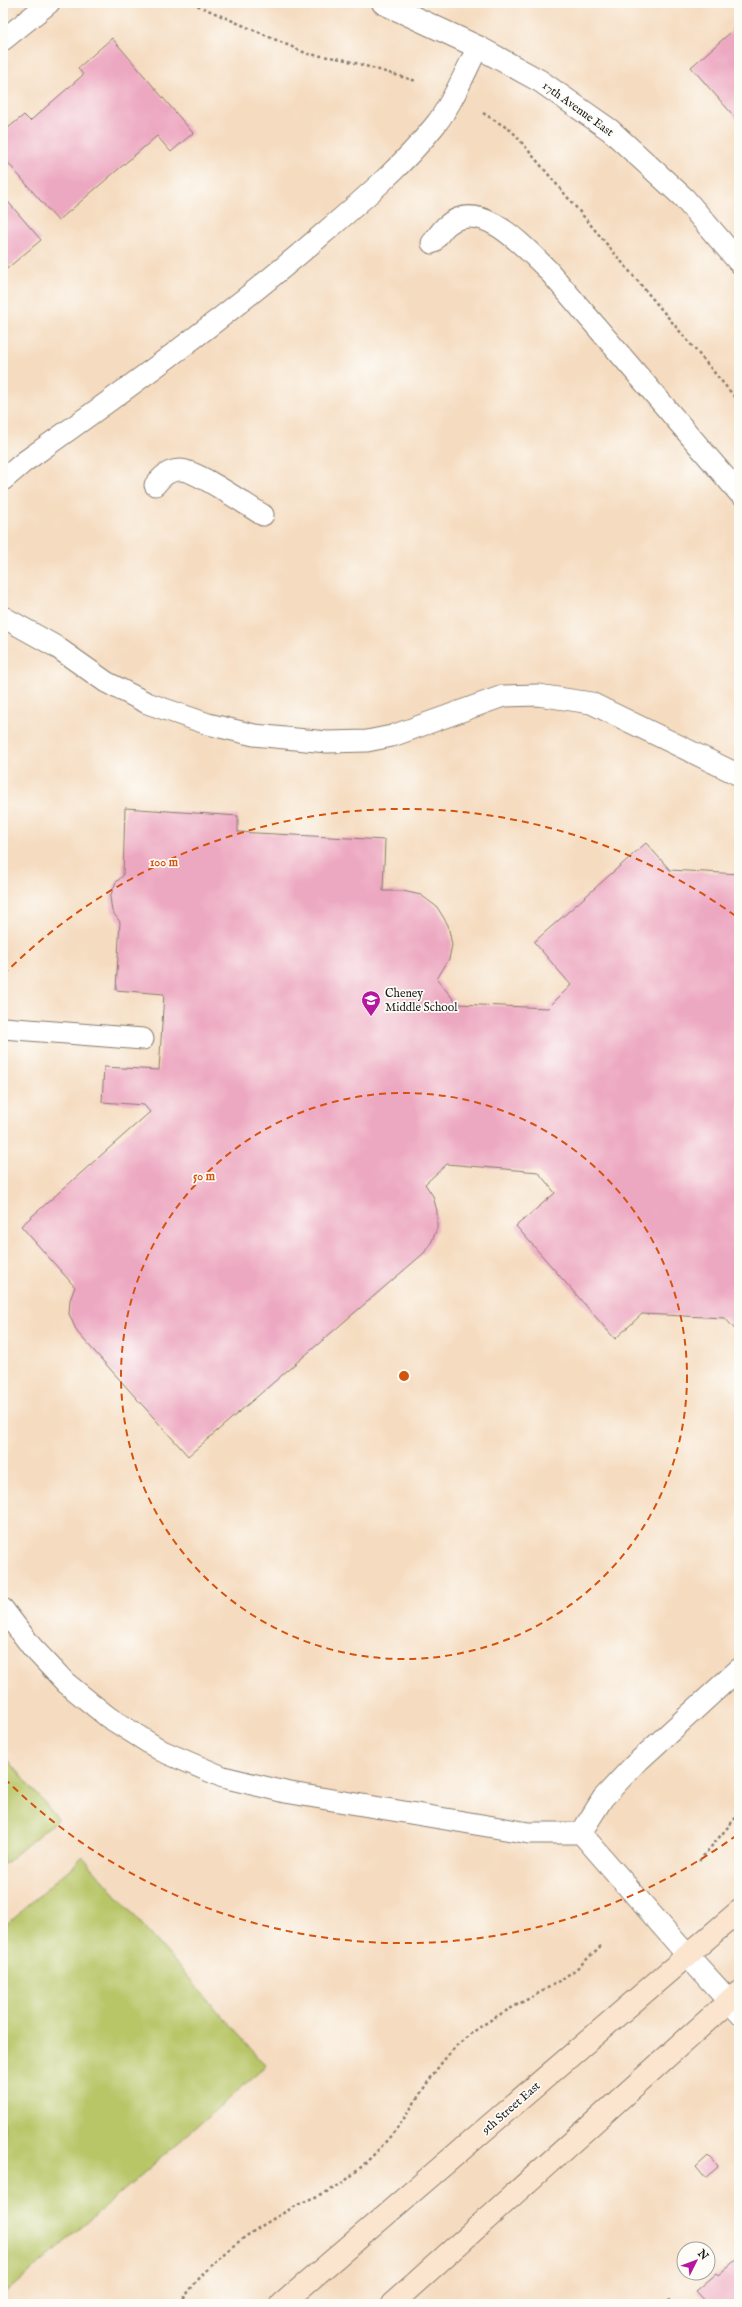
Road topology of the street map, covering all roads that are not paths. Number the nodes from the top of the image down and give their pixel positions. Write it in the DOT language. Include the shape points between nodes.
graph roads {
  1 [pos="49,3"];
  2 [pos="383,3"];
  3 [pos="3,40"];
  4 [pos="478,47"];
  5 [pos="432,243"];
  6 [pos="739,262"];
  7 [pos="3,480"];
  8 [pos="155,485"];
  9 [pos="739,493"];
  10 [pos="263,515"];
  11 [pos="3,617"];
  12 [pos="739,775"];
  13 [pos="3,1028"];
  14 [pos="143,1039"];
  15 [pos="3,1609"];
  16 [pos="739,1669"];
  17 [pos="581,1833"];
  18 [pos="739,1912"];
  19 [pos="688,1956"];
  20 [pos="736,2002"];
  21 [pos="282,2304"];
  22 [pos="392,2304"];
  1 -- 3 [label="lane"];
  2 -- 4 [label="street, 17th Avenue East"];
  4 -- 6 [label="street, 17th Avenue East" via="540,81 610,130 684,198"];
  4 -- 7 [label="lane" via="438,122 407,158 358,204 272,278 183,348 24,462"];
  5 -- 9 [label="lane" via="447,225 468,216 491,222 513,237 547,269"];
  8 -- 10 [label="lane" via="166,473 180,470 200,477"];
  11 -- 12 [label="lane" via="55,646 106,682 147,703 208,724 254,735 327,742 367,741 392,736 503,696 538,695 591,703"];
  13 -- 14 [label="lane"];
  15 -- 17 [label="lane" via="66,1683 108,1717 162,1751 223,1777 285,1792 529,1833"];
  16 -- 17 [label="lane" via="633,1766 603,1798"];
  17 -- 19 [label="lane"];
  18 -- 19 [label="main road, 9th Street East"];
  19 -- 20 [label="street"];
  19 -- 21 [label="main road, 9th Street East"];
  20 -- 22 [label="main road"];
}
